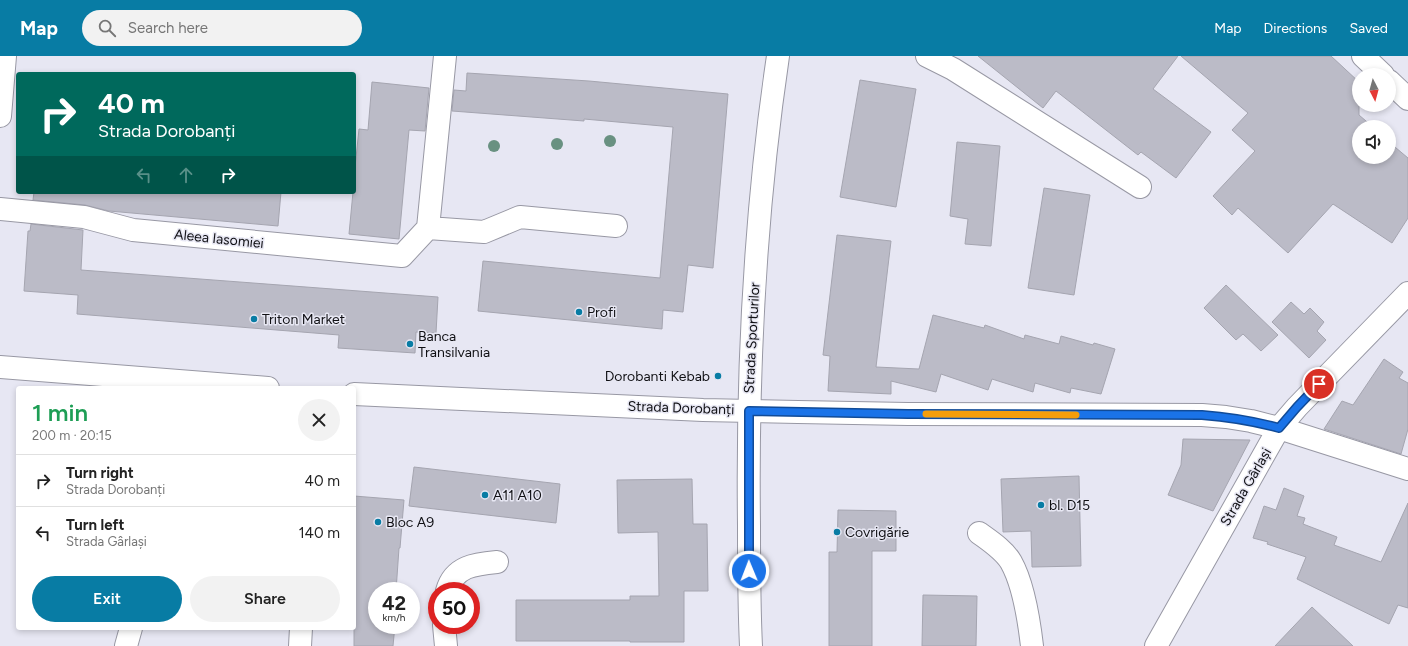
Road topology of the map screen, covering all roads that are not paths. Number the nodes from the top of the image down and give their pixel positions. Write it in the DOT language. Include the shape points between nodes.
graph roads {
  1 [pos="5,56"];
  2 [pos="445,56"];
  3 [pos="778,56"];
  4 [pos="927,56"];
  5 [pos="1363,56"];
  6 [pos="1376,68"];
  7 [pos="1396,88"];
  8 [pos="1408,99"];
  9 [pos="0,116"];
  10 [pos="1140,187"];
  11 [pos="0,209"];
  12 [pos="616,226"];
  13 [pos="428,228"];
  14 [pos="1408,293"];
  15 [pos="0,367"];
  16 [pos="242,386"];
  17 [pos="356,394"];
  18 [pos="749,411"];
  19 [pos="1279,428"];
  20 [pos="1408,469"];
  21 [pos="979,533"];
  22 [pos="497,562"];
  23 [pos="451,582"];
  24 [pos="130,630"];
  25 [pos="301,630"];
  26 [pos="445,634"];
  27 [pos="126,646"];
  28 [pos="300,646"];
  29 [pos="446,646"];
  30 [pos="751,646"];
  31 [pos="1032,646"];
  32 [pos="1156,646"];
  1 -- 9 [label="main road"];
  2 -- 13 [label="main road"];
  3 -- 18 [label="main road, Strada Sporturilor" via="768,123 758,229"];
  4 -- 10 [label="main road" via="953,69"];
  5 -- 6 [label="main road"];
  7 -- 8 [label="main road"];
  11 -- 13 [label="main road, Aleea Iasomiei" via="84,217 133,230 402,256"];
  12 -- 13 [label="main road" via="520,217 484,232"];
  14 -- 19 [label="main road, Strada Gârlași"];
  15 -- 16 [label="main road"];
  17 -- 18 [label="main road, Strada Dorobanți"];
  18 -- 19 [label="main road, Strada Dorobanți" via="1202,415 1251,421"];
  18 -- 30 [label="main road, Strada Sporturilor"];
  19 -- 20 [label="main road, Strada Dorobanți"];
  19 -- 32 [label="main road, Strada Gârlași"];
  21 -- 31 [label="main road" via="996,546 1010,562 1020,585"];
  22 -- 23 [label="main road" via="473,564 459,572"];
  24 -- 27 [label="main road"];
  25 -- 28 [label="main road"];
  26 -- 29 [label="main road"];
}
